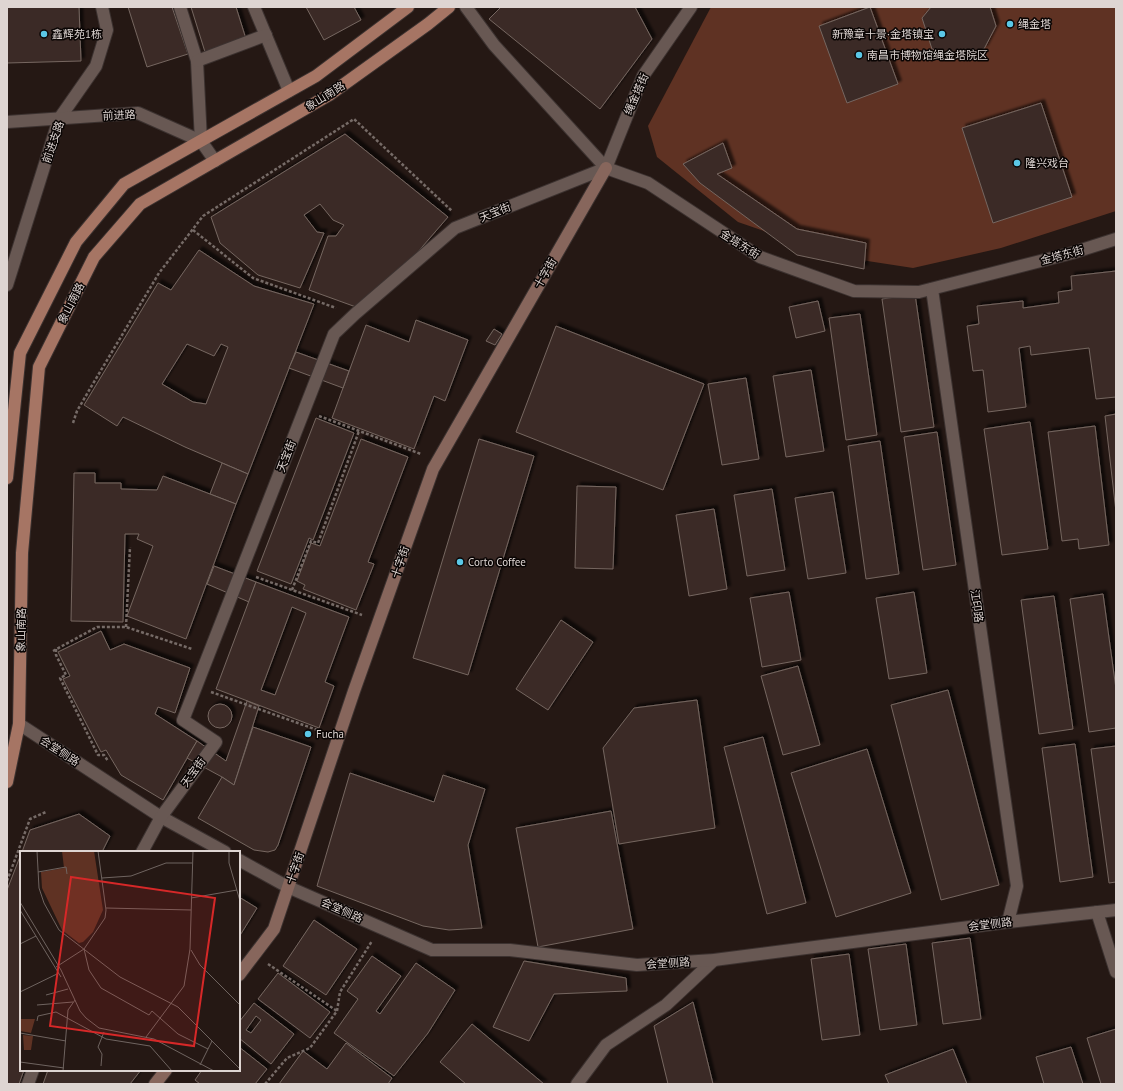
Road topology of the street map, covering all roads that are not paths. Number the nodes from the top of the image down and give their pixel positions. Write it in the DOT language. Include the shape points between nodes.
graph roads {
  1 [pos="102,7"];
  2 [pos="180,7"];
  3 [pos="254,7"];
  4 [pos="449,7"];
  5 [pos="466,7"];
  6 [pos="691,7"];
  7 [pos="402,9"];
  8 [pos="266,35"];
  9 [pos="197,61"];
  10 [pos="289,91"];
  11 [pos="60,119"];
  12 [pos="7,122"];
  13 [pos="201,141"];
  14 [pos="215,161"];
  15 [pos="606,168"];
  16 [pos="1116,239"];
  17 [pos="7,285"];
  18 [pos="932,289"];
  19 [pos="11,406"];
  20 [pos="7,478"];
  21 [pos="19,724"];
  22 [pos="7,782"];
  23 [pos="161,817"];
  24 [pos="143,851"];
  25 [pos="223,851"];
  26 [pos="240,861"];
  27 [pos="288,887"];
  28 [pos="1116,910"];
  29 [pos="1097,912"];
  30 [pos="1008,922"];
  31 [pos="714,960"];
  32 [pos="1116,972"];
  33 [pos="240,974"];
  34 [pos="33,1071"];
  35 [pos="165,1071"];
  36 [pos="28,1084"];
  37 [pos="155,1084"];
  38 [pos="577,1084"];
  1 -- 11 [label="street, 前进支路" via="107,30 96,66"];
  2 -- 9 [label="street"];
  3 -- 8 [label="street"];
  4 -- 14 [label="main road, 象山南路" via="330,95"];
  5 -- 15 [label="street, 金塔东街" via="494,45"];
  6 -- 15 [label="street, 绳金塔街" via="643,76"];
  7 -- 10 [label="main road, 象山南路" via="316,76"];
  8 -- 9 [label="street"];
  8 -- 10 [label="street"];
  9 -- 13 [label="street"];
  10 -- 13 [label="main road, 象山南路"];
  11 -- 12 [label="street, 前进路"];
  11 -- 13 [label="street, 前进路" via="138,113"];
  11 -- 17 [label="street, 前进支路"];
  13 -- 14 [label="street"];
  13 -- 19 [label="main road, 象山南路" via="124,184 76,242 20,353"];
  14 -- 21 [label="main road, 象山南路" via="140,204 94,257 39,367 22,553"];
  15 -- 18 [label="street, 金塔东街" via="648,183 760,257 854,291 919,292"];
  15 -- 23 [label="street, 天宝街" via="455,228 334,334 183,720 216,742"];
  15 -- 27 [label="street, 十字街" via="433,469"];
  16 -- 18 [label="street, 金塔东街"];
  18 -- 30 [label="street, 江印路" via="1017,886"];
  19 -- 20 [label="main road, 象山南路"];
  21 -- 22 [label="main road, 象山南路"];
  21 -- 23 [label="street, 会堂侧路"];
  23 -- 24 [label="street, 天宝街"];
  23 -- 25 [label="street, 会堂侧路"];
  26 -- 27 [label="street, 会堂侧路"];
  27 -- 31 [label="street, 会堂侧路" via="432,950 510,950 637,965"];
  27 -- 33 [label="street, 十字街" via="274,929"];
  28 -- 29 [label="street, 会堂侧路"];
  29 -- 30 [label="street, 会堂侧路"];
  29 -- 32 [label="street"];
  30 -- 31 [label="street, 会堂侧路"];
  31 -- 38 [label="street" via="666,1005 606,1045"];
  34 -- 36 [label="street"];
  35 -- 37 [label="street"];
}
